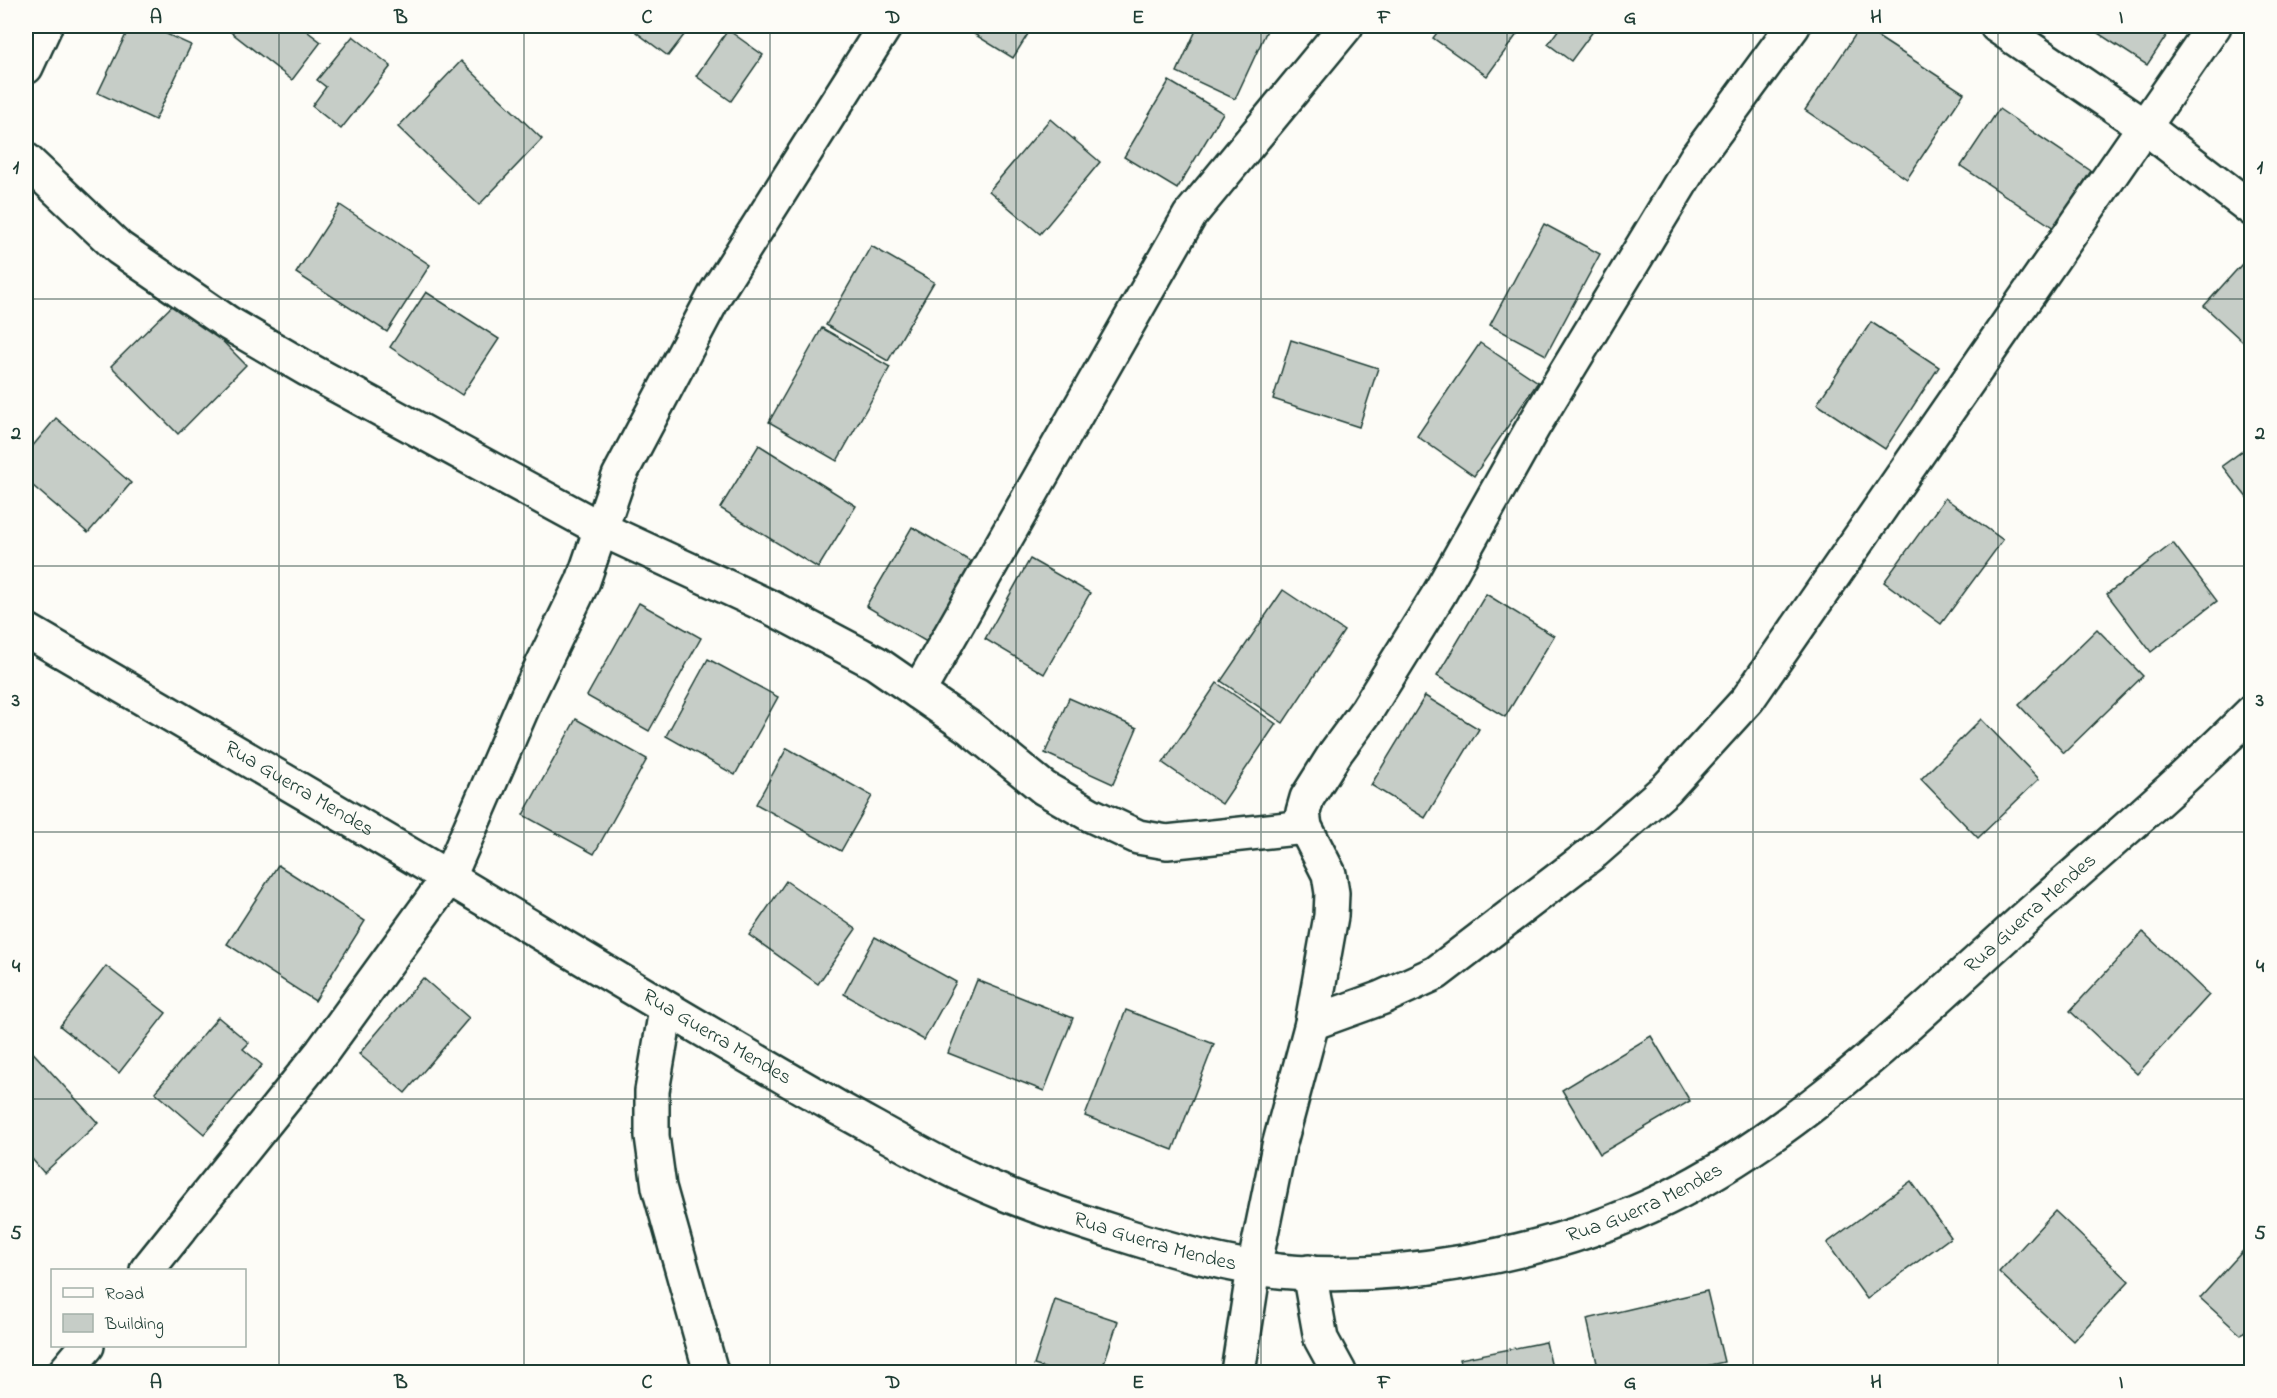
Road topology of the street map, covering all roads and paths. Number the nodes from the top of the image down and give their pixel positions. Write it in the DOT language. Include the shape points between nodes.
graph roads {
  1 [pos="45,26"];
  2 [pos="885,26"];
  3 [pos="1346,26"];
  4 [pos="1793,26"];
  5 [pos="1997,26"];
  6 [pos="2214,26"];
  7 [pos="26,67"];
  8 [pos="2145,127"];
  9 [pos="26,160"];
  10 [pos="2252,209"];
  11 [pos="601,529"];
  12 [pos="26,630"];
  13 [pos="918,692"];
  14 [pos="2252,712"];
  15 [pos="1305,826"];
  16 [pos="449,878"];
  17 [pos="666,1010"];
  18 [pos="1312,1023"];
  19 [pos="1254,1268"];
  20 [pos="148,1269"];
  21 [pos="1309,1272"];
  22 [pos="86,1347"];
  23 [pos="65,1372"];
  24 [pos="711,1372"];
  25 [pos="1238,1372"];
  26 [pos="1339,1372"];
  1 -- 7 [label="street"];
  2 -- 11 [label="street" via="716,293 619,477"];
  3 -- 13 [label="street" via="1190,215"];
  4 -- 15 [label="street" via="1696,158 1533,427 1433,604 1367,710 1314,784 1303,812"];
  5 -- 8 [label="street"];
  6 -- 8 [label="street" via="2185,63"];
  8 -- 10 [label="street"];
  8 -- 18 [label="street" via="1748,699 1667,788 1594,852 1436,973"];
  9 -- 11 [label="street" via="119,248 228,323"];
  11 -- 13 [label="street" via="772,608 876,663"];
  11 -- 16 [label="street" via="583,581 527,697"];
  12 -- 16 [label="street, Rua Guerra Mendes"];
  13 -- 15 [label="street" via="1044,788 1138,837 1178,841"];
  14 -- 21 [label="street, Rua Guerra Mendes" via="1899,1032 1782,1128 1732,1162 1663,1200 1586,1230 1489,1259 1374,1272"];
  15 -- 18 [label="street" via="1329,874 1332,892"];
  16 -- 17 [label="street, Rua Guerra Mendes"];
  16 -- 20 [label="street" via="322,1052"];
  17 -- 19 [label="street, Rua Guerra Mendes" via="922,1155 998,1191 1182,1253"];
  17 -- 24 [label="street" via="652,1091 651,1136 659,1187"];
  18 -- 19 [label="street" via="1279,1146"];
  19 -- 21 [label="street, Rua Guerra Mendes"];
  19 -- 25 [label="street"];
  21 -- 26 [label="street" via="1321,1339"];
  22 -- 23 [label="street"];
}
